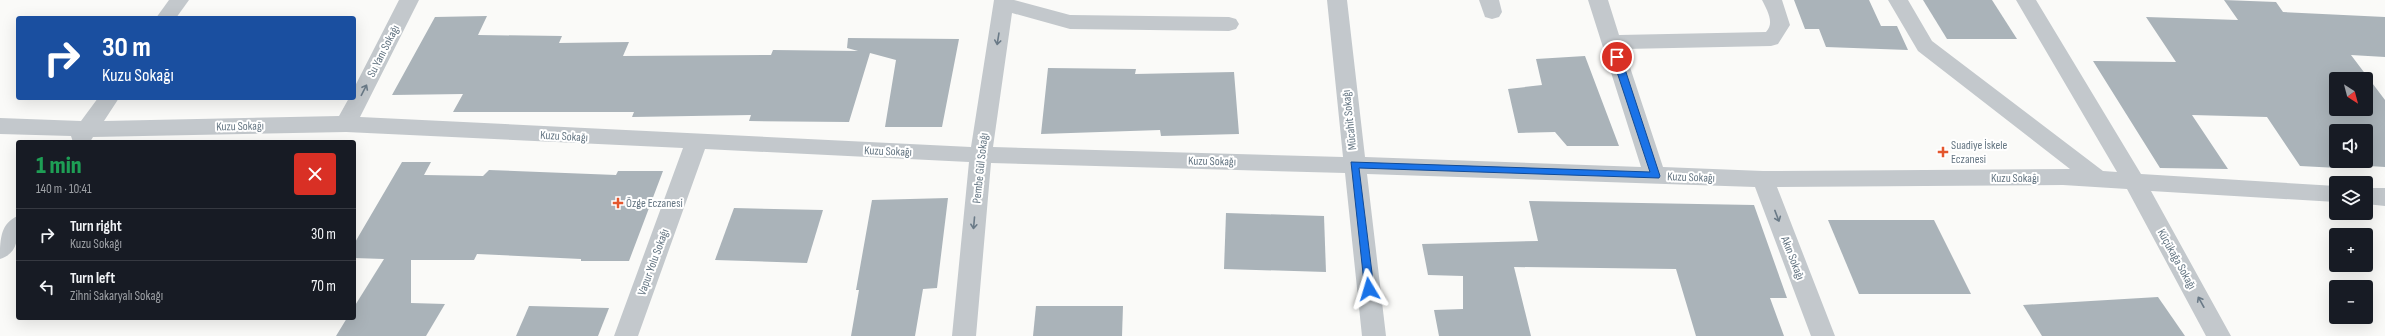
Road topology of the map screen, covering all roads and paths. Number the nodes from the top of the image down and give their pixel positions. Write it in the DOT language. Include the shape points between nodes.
graph roads {
  1 [pos="179,0"];
  2 [pos="409,0"];
  3 [pos="1337,0"];
  4 [pos="1598,0"];
  5 [pos="1772,0"];
  6 [pos="1898,0"];
  7 [pos="2026,0"];
  8 [pos="1004,2"];
  9 [pos="167,16"];
  10 [pos="1229,24"];
  11 [pos="1612,42"];
  12 [pos="108,100"];
  13 [pos="346,124"];
  14 [pos="0,126"];
  15 [pos="82,135"];
  16 [pos="696,143"];
  17 [pos="981,155"];
  18 [pos="1354,165"];
  19 [pos="1655,176"];
  20 [pos="1763,179"];
  21 [pos="2098,179"];
  22 [pos="2134,181"];
  23 [pos="2329,194"];
  24 [pos="2373,196"];
  25 [pos="2385,197"];
  26 [pos="16,228"];
  27 [pos="0,250"];
  28 [pos="626,336"];
  29 [pos="964,336"];
  30 [pos="1374,336"];
  31 [pos="1823,336"];
  32 [pos="2219,336"];
  1 -- 9 [label="street"];
  13 -- 2 [label="street, Su Yanı Sokağı, one-way"];
  3 -- 18 [label="street, Mücahit Sokağı"];
  4 -- 11 [label="street"];
  5 -- 11 [label="street" via="1781,21 1779,32 1771,39"];
  6 -- 21 [label="street" via="1925,46"];
  7 -- 22 [label="street, Küçükağa Sokağı"];
  8 -- 10 [label="street" via="1070,22"];
  8 -- 17 [label="street, Pembe Gül Sokağı, one-way"];
  11 -- 19 [label="street"];
  12 -- 15 [label="street"];
  13 -- 15 [label="street, Kuzu Sokağı"];
  13 -- 16 [label="street, Kuzu Sokağı"];
  14 -- 15 [label="street, Kuzu Sokağı"];
  16 -- 17 [label="street, Kuzu Sokağı"];
  16 -- 28 [label="street, Vapur Yolu Sokağı"];
  17 -- 18 [label="street, Kuzu Sokağı"];
  17 -- 29 [label="street, Pembe Gül Sokağı, one-way"];
  18 -- 19 [label="street, Kuzu Sokağı"];
  18 -- 30 [label="street, Mücahit Sokağı"];
  19 -- 20 [label="street, Kuzu Sokağı"];
  20 -- 21 [label="street, Kuzu Sokağı"];
  20 -- 31 [label="street, Akın Sokağı, one-way"];
  21 -- 22 [label="street, Kuzu Sokağı"];
  22 -- 23 [label="street, Kuzu Sokağı"];
  32 -- 22 [label="street, Küçükağa Sokağı, one-way"];
  24 -- 25 [label="street"];
  26 -- 27 [label="street"];
}
